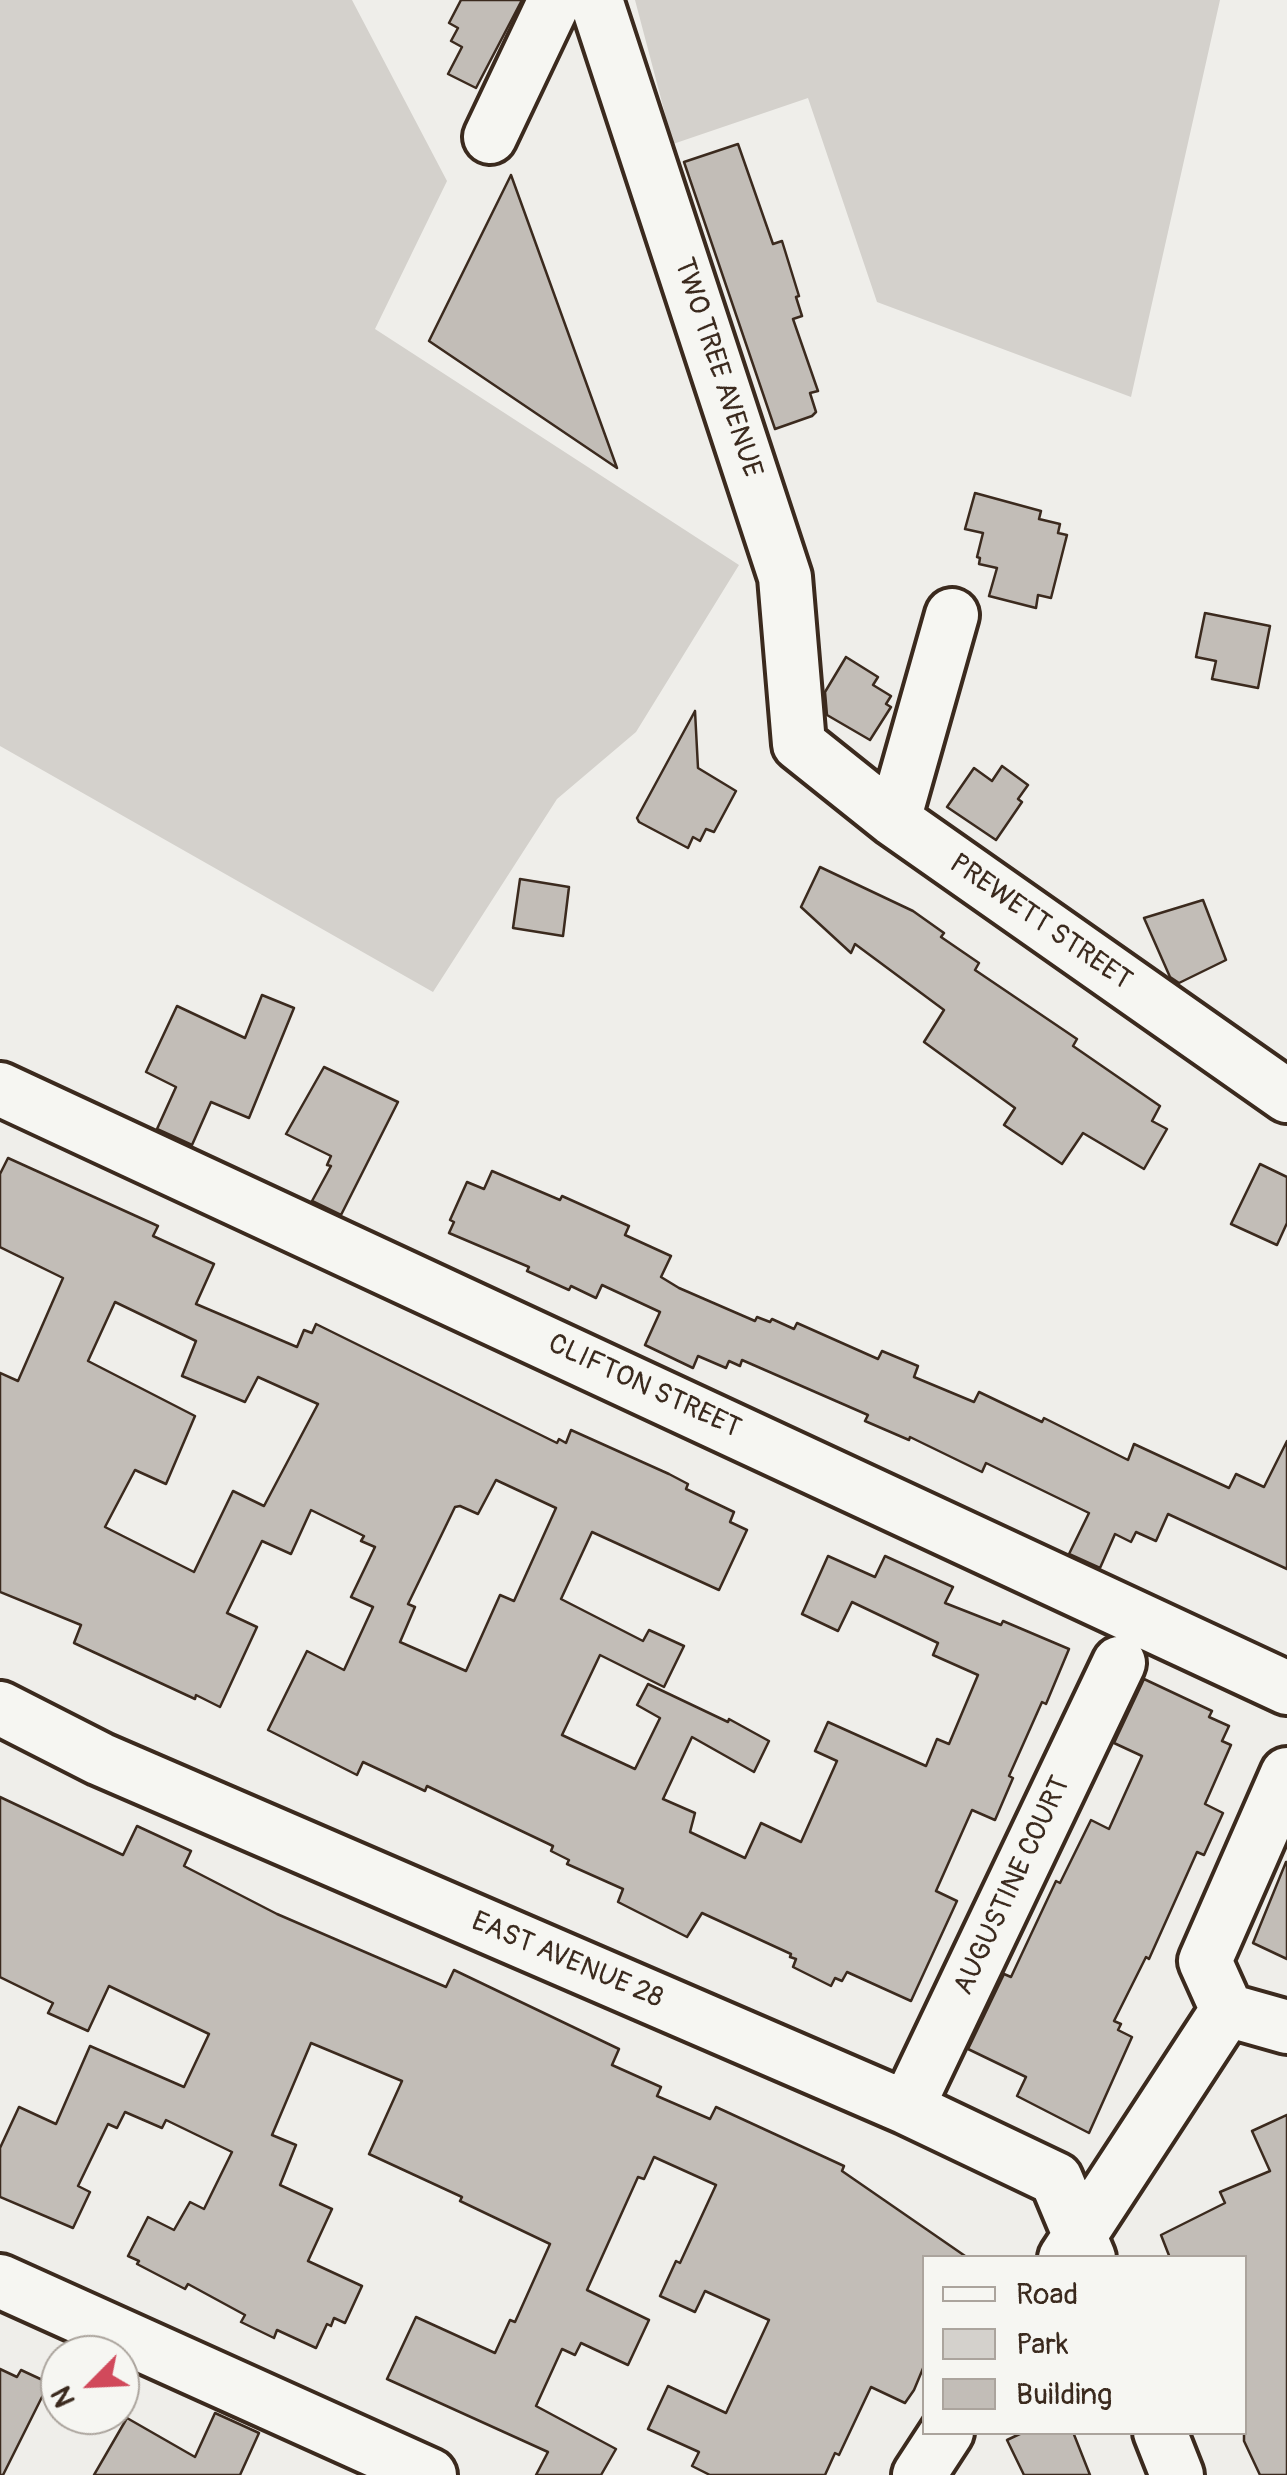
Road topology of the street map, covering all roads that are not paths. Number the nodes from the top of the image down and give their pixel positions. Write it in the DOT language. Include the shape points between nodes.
graph roads {
  1 [pos="556,0"];
  2 [pos="596,0"];
  3 [pos="490,137"];
  4 [pos="952,616"];
  5 [pos="798,744"];
  6 [pos="894,820"];
  7 [pos="0,1089"];
  8 [pos="1287,1096"];
  9 [pos="1119,1663"];
  10 [pos="1287,1688"];
  11 [pos="0,1708"];
  12 [pos="1287,1774"];
  13 [pos="1227,2010"];
  14 [pos="1287,2027"];
  15 [pos="907,2108"];
  16 [pos="1078,2250"];
  17 [pos="0,2282"];
  18 [pos="946,2435"];
  19 [pos="1161,2435"];
  20 [pos="430,2475"];
  21 [pos="919,2475"];
  22 [pos="1177,2475"];
  1 -- 3 [label="street"];
  2 -- 5 [label="street, TWO TREE AVENUE" via="786,577"];
  4 -- 6 [label="street"];
  5 -- 6 [label="street, PREWETT STREET"];
  6 -- 8 [label="street, PREWETT STREET"];
  7 -- 10 [label="street, CLIFTON STREET"];
  9 -- 15 [label="street, AUGUSTINE COURT"];
  11 -- 15 [label="street, EAST AVENUE 28" via="100,1759"];
  12 -- 13 [label="street" via="1205,1961"];
  13 -- 14 [label="street"];
  13 -- 16 [label="street"];
  15 -- 16 [label="street, EAST AVENUE 28" via="1056,2179"];
  17 -- 20 [label="street"];
  18 -- 21 [label="street"];
  19 -- 22 [label="street"];
}
